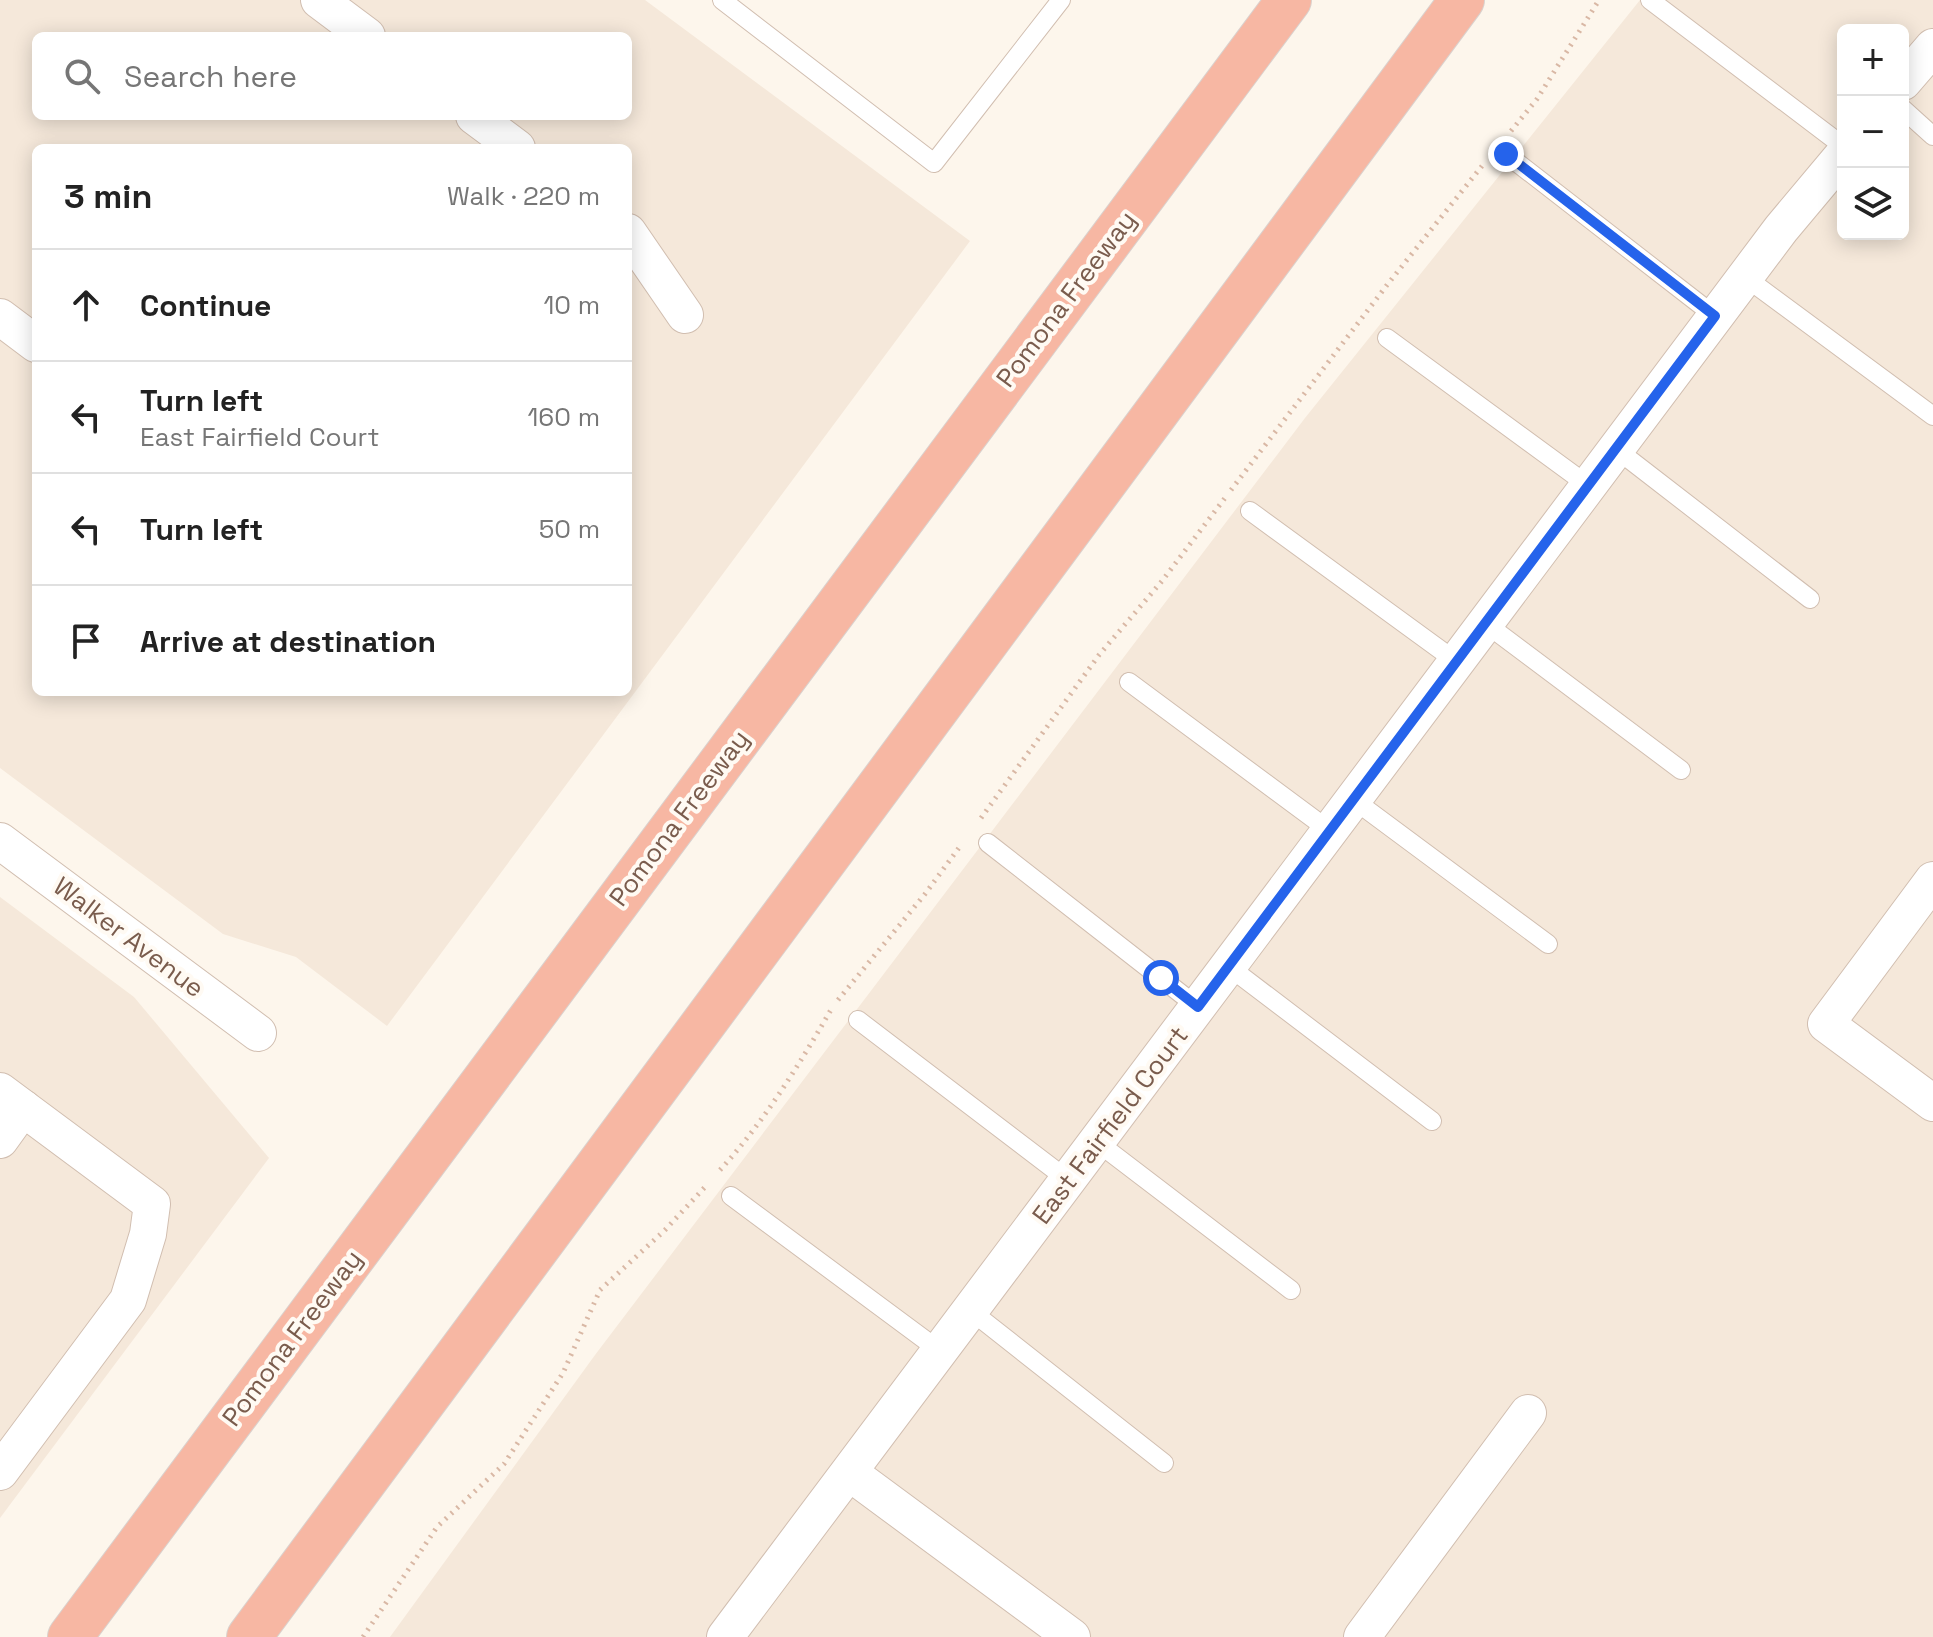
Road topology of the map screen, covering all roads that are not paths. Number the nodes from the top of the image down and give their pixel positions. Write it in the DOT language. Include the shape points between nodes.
graph roads {
  1 [pos="319,0"];
  2 [pos="722,0"];
  3 [pos="1061,0"];
  4 [pos="1273,0"];
  5 [pos="1289,0"];
  6 [pos="1462,0"];
  7 [pos="1650,0"];
  8 [pos="362,32"];
  9 [pos="1933,47"];
  10 [pos="1909,75"];
  11 [pos="1909,114"];
  12 [pos="479,120"];
  13 [pos="1933,136"];
  14 [pos="1837,141"];
  15 [pos="512,144"];
  16 [pos="1506,145"];
  17 [pos="1837,162"];
  18 [pos="1141,198"];
  19 [pos="632,238"];
  20 [pos="1745,277"];
  21 [pos="685,315"];
  22 [pos="1715,316"];
  23 [pos="0,317"];
  24 [pos="1387,338"];
  25 [pos="32,341"];
  26 [pos="1933,416"];
  27 [pos="1616,449"];
  28 [pos="1589,486"];
  29 [pos="1250,511"];
  30 [pos="1810,599"];
  31 [pos="1485,623"];
  32 [pos="1457,662"];
  33 [pos="1129,682"];
  34 [pos="1681,770"];
  35 [pos="1354,800"];
  36 [pos="1330,831"];
  37 [pos="0,841"];
  38 [pos="988,843"];
  39 [pos="1933,880"];
  40 [pos="1548,944"];
  41 [pos="1228,966"];
  42 [pos="1198,1007"];
  43 [pos="858,1020"];
  44 [pos="258,1033"];
  45 [pos="12,1100"];
  46 [pos="1933,1103"];
  47 [pos="1432,1121"];
  48 [pos="0,1140"];
  49 [pos="1097,1142"];
  50 [pos="1068,1180"];
  51 [pos="731,1196"];
  52 [pos="1291,1290"];
  53 [pos="971,1311"];
  54 [pos="940,1351"];
  55 [pos="1528,1413"];
  56 [pos="1164,1463"];
  57 [pos="0,1472"];
  58 [pos="850,1473"];
  59 [pos="70,1637"];
  60 [pos="249,1637"];
  61 [pos="725,1637"];
  62 [pos="1072,1637"];
  63 [pos="1362,1637"];
  1 -- 8 [label="street"];
  2 -- 3 [label="lane" via="934,163"];
  4 -- 18 [label="highway"];
  5 -- 18 [label="highway, Pomona Freeway"];
  6 -- 60 [label="highway"];
  7 -- 14 [label="lane"];
  9 -- 10 [label="street"];
  11 -- 13 [label="lane"];
  12 -- 15 [label="street"];
  16 -- 22 [label="lane"];
  17 -- 20 [label="street, East Fairfield Court"];
  18 -- 59 [label="highway, Pomona Freeway"];
  19 -- 21 [label="street"];
  20 -- 22 [label="street, East Fairfield Court"];
  20 -- 26 [label="lane"];
  22 -- 27 [label="street, East Fairfield Court"];
  23 -- 25 [label="street"];
  24 -- 28 [label="lane"];
  27 -- 28 [label="street, East Fairfield Court"];
  27 -- 30 [label="lane"];
  28 -- 31 [label="street, East Fairfield Court"];
  29 -- 32 [label="lane"];
  31 -- 32 [label="street, East Fairfield Court"];
  31 -- 34 [label="lane"];
  32 -- 35 [label="street, East Fairfield Court"];
  33 -- 36 [label="lane"];
  35 -- 36 [label="street, East Fairfield Court"];
  35 -- 40 [label="lane"];
  36 -- 41 [label="street, East Fairfield Court"];
  37 -- 44 [label="street, Walker Avenue"];
  38 -- 42 [label="lane"];
  39 -- 46 [label="street" via="1826,1024"];
  41 -- 42 [label="street, East Fairfield Court"];
  41 -- 47 [label="lane"];
  42 -- 49 [label="street, East Fairfield Court"];
  43 -- 50 [label="lane"];
  45 -- 48 [label="street"];
  45 -- 57 [label="street" via="152,1204 128,1300"];
  49 -- 50 [label="street, East Fairfield Court"];
  49 -- 52 [label="lane"];
  50 -- 53 [label="street, East Fairfield Court"];
  51 -- 54 [label="lane"];
  53 -- 54 [label="street, East Fairfield Court"];
  53 -- 56 [label="lane"];
  54 -- 58 [label="street, East Fairfield Court"];
  55 -- 63 [label="street"];
  58 -- 61 [label="street, East Fairfield Court"];
  58 -- 62 [label="street"];
}
